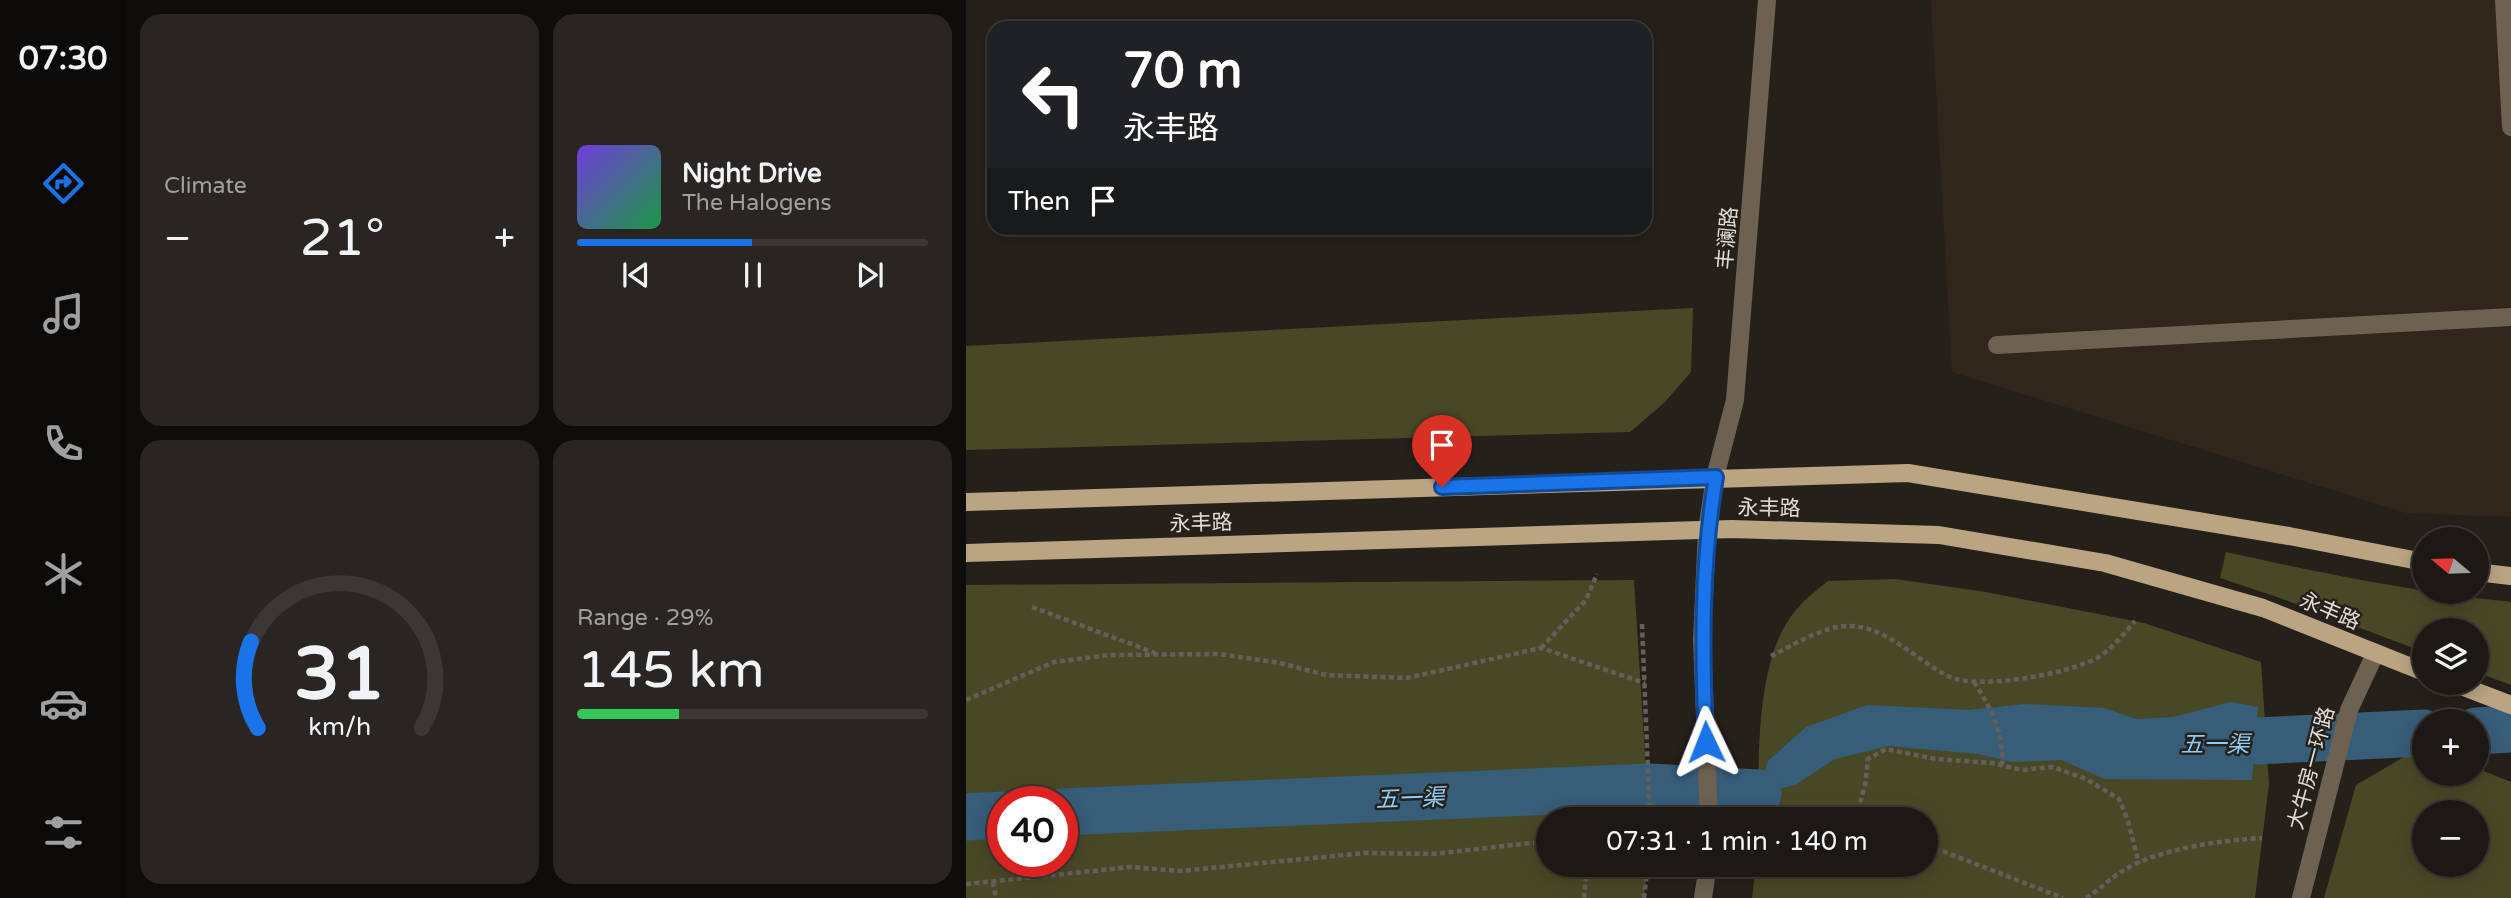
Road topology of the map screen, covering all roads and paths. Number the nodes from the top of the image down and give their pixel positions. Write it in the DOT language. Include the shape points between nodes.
graph roads {
  1 [pos="1767,0"];
  2 [pos="2504,0"];
  3 [pos="2511,127"];
  4 [pos="2511,317"];
  5 [pos="1997,345"];
  6 [pos="1716,477"];
  7 [pos="966,502"];
  8 [pos="1707,530"];
  9 [pos="966,553"];
  10 [pos="2412,560"];
  11 [pos="2489,573"];
  12 [pos="1598,574"];
  13 [pos="2511,576"];
  14 [pos="1032,607"];
  15 [pos="2135,621"];
  16 [pos="1642,624"];
  17 [pos="1541,649"];
  18 [pos="2375,654"];
  19 [pos="1160,655"];
  20 [pos="1770,656"];
  21 [pos="2412,668"];
  22 [pos="1975,682"];
  23 [pos="1645,683"];
  24 [pos="2485,695"];
  25 [pos="966,700"];
  26 [pos="2511,705"];
  27 [pos="2002,765"];
  28 [pos="1650,807"];
  29 [pos="1709,807"];
  30 [pos="1860,807"];
  31 [pos="2262,838"];
  32 [pos="1536,842"];
  33 [pos="1938,849"];
  34 [pos="2138,864"];
  35 [pos="1586,877"];
  36 [pos="1646,877"];
  37 [pos="1706,877"];
  38 [pos="993,882"];
  39 [pos="966,884"];
  40 [pos="996,898"];
  41 [pos="1584,898"];
  42 [pos="1644,898"];
  43 [pos="1703,898"];
  44 [pos="2063,898"];
  45 [pos="2086,898"];
  46 [pos="2301,898"];
  1 -- 6 [label="street, 丰澜路" via="1735,400"];
  2 -- 3 [label="street"];
  4 -- 5 [label="street"];
  6 -- 7 [label="main road, 永丰路"];
  6 -- 8 [label="street, 丰澜路"];
  6 -- 10 [label="main road, 永丰路" via="1908,473"];
  8 -- 9 [label="main road, 永丰路"];
  8 -- 18 [label="main road, 永丰路" via="1939,535 2105,563 2263,608"];
  8 -- 29 [label="street, 丰澜路" via="1702,640"];
  11 -- 13 [label="main road"];
  12 -- 17 [label="path" via="1586,600"];
  14 -- 19 [label="path"];
  15 -- 22 [label="path" via="2112,646 2079,665 2004,681"];
  16 -- 23 [label="path"];
  17 -- 19 [label="path" via="1407,678 1326,675 1220,654"];
  17 -- 23 [label="path"];
  18 -- 21 [label="main road, 永丰路"];
  18 -- 46 [label="street, 大牛房一环路" via="2349,710"];
  19 -- 25 [label="path" via="1054,662"];
  20 -- 22 [label="path" via="1818,634 1850,626 1898,644 1952,678"];
  22 -- 27 [label="path" via="1999,729"];
  23 -- 28 [label="path"];
  24 -- 26 [label="main road"];
  27 -- 30 [label="path" via="1886,750 1868,759"];
  27 -- 34 [label="path" via="2022,770 2053,767 2119,799"];
  31 -- 34 [label="path" via="2197,845"];
  32 -- 38 [label="path" via="1180,871 1131,867"];
  33 -- 44 [label="path"];
  34 -- 45 [label="path"];
  35 -- 41 [label="path"];
  36 -- 42 [label="path"];
  37 -- 43 [label="street"];
  38 -- 39 [label="path"];
  38 -- 40 [label="path"];
}
